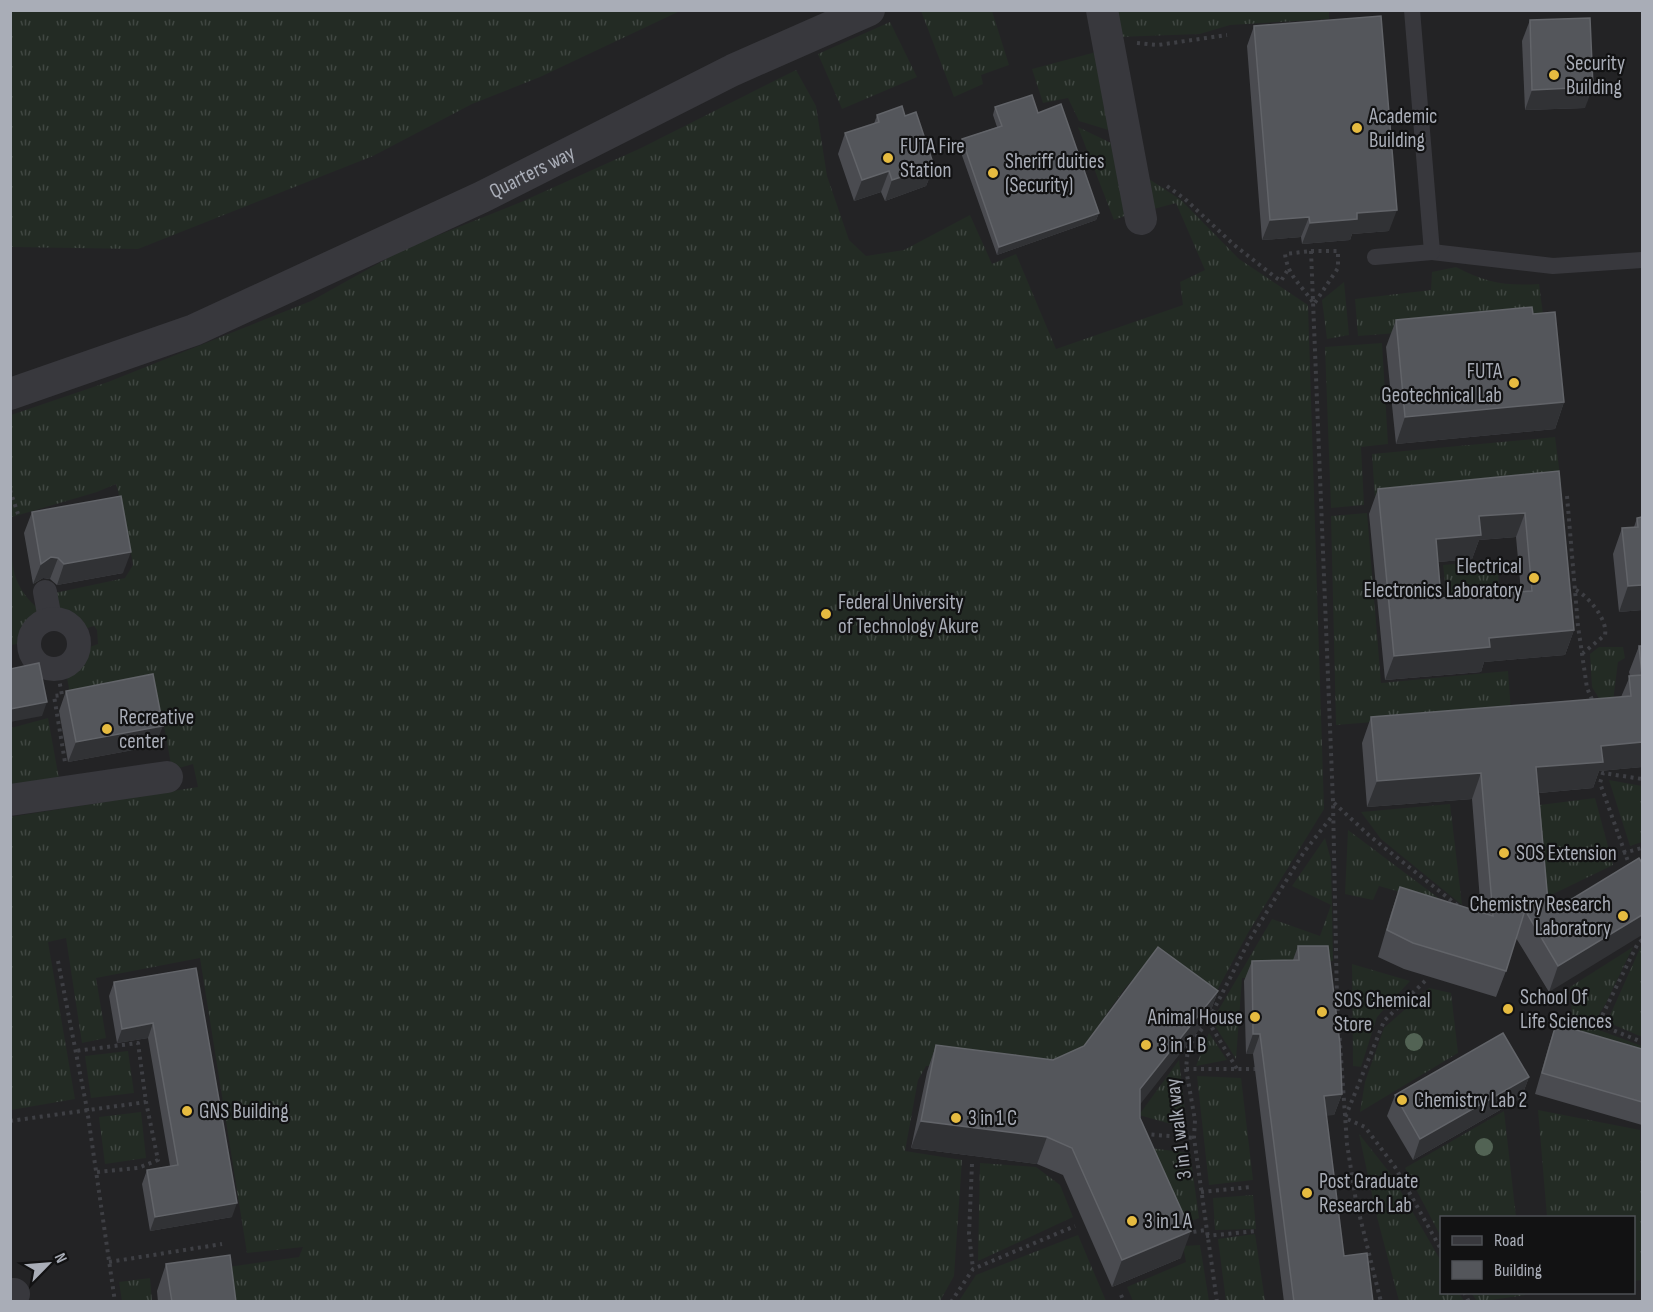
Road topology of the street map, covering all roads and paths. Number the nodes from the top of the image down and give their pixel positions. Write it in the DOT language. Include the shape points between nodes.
graph roads {
  1 [pos="869,10"];
  2 [pos="1102,10"];
  3 [pos="1412,10"];
  4 [pos="1227,35"];
  5 [pos="1110,42"];
  6 [pos="1131,162"];
  7 [pos="1141,219"];
  8 [pos="1311,251"];
  9 [pos="1432,252"];
  10 [pos="1375,257"];
  11 [pos="1642,260"];
  12 [pos="1287,271"];
  13 [pos="1314,304"];
  14 [pos="10,394"];
  15 [pos="10,490"];
  16 [pos="1567,496"];
  17 [pos="18,514"];
  18 [pos="1576,590"];
  19 [pos="45,592"];
  20 [pos="50,619"];
  21 [pos="20,650"];
  22 [pos="1583,653"];
  23 [pos="57,669"];
  24 [pos="1595,711"];
  25 [pos="1602,762"];
  26 [pos="1603,773"];
  27 [pos="167,777"];
  28 [pos="1642,779"];
  29 [pos="69,791"];
  30 [pos="10,800"];
  31 [pos="1333,802"];
  32 [pos="1334,815"];
  33 [pos="1642,848"];
  34 [pos="1623,853"];
  35 [pos="1632,872"];
  36 [pos="1464,910"];
  37 [pos="1642,940"];
  38 [pos="58,961"];
  39 [pos="1425,981"];
  40 [pos="1208,1021"];
  41 [pos="1642,1042"];
  42 [pos="75,1051"];
  43 [pos="1331,1064"];
  44 [pos="1342,1064"];
  45 [pos="1266,1068"];
  46 [pos="1186,1069"];
  47 [pos="1238,1070"];
  48 [pos="146,1102"];
  49 [pos="87,1109"];
  50 [pos="1345,1118"];
  51 [pos="10,1121"];
  52 [pos="1141,1133"];
  53 [pos="1194,1138"];
  54 [pos="972,1164"];
  55 [pos="97,1172"];
  56 [pos="1252,1187"];
  57 [pos="1201,1192"];
  58 [pos="1075,1226"];
  59 [pos="1206,1230"];
  60 [pos="1257,1231"];
  61 [pos="1182,1234"];
  62 [pos="1206,1236"];
  63 [pos="222,1244"];
  64 [pos="1440,1247"];
  65 [pos="109,1262"];
  66 [pos="973,1269"];
  67 [pos="1121,1295"];
  68 [pos="115,1302"];
  69 [pos="951,1302"];
  70 [pos="1124,1302"];
  71 [pos="1217,1302"];
  72 [pos="1381,1302"];
  1 -- 14 [label="street, Quarters way" via="733,70 482,197 194,330"];
  2 -- 5 [label="street"];
  3 -- 9 [label="lane"];
  4 -- 5 [label="path" via="1158,45"];
  5 -- 6 [label="street"];
  6 -- 7 [label="street"];
  6 -- 12 [label="path" via="1185,199 1275,277 1281,281"];
  8 -- 12 [label="path" via="1285,254"];
  8 -- 13 [label="path"];
  8 -- 13 [label="path" via="1338,251 1338,268"];
  9 -- 10 [label="lane"];
  9 -- 11 [label="lane" via="1553,266"];
  12 -- 13 [label="path"];
  13 -- 31 [label="path"];
  15 -- 17 [label="path"];
  16 -- 18 [label="path"];
  18 -- 22 [label="path"];
  18 -- 22 [label="path" via="1604,618 1606,629 1605,635"];
  19 -- 20 [label="street"];
  20 -- 21 [label="street" via="38,624"];
  20 -- 23 [label="street" via="63,620 86,638 70,663"];
  21 -- 23 [label="street" via="45,667"];
  22 -- 24 [label="path" via="1587,688"];
  23 -- 29 [label="path" via="62,694 54,696"];
  25 -- 26 [label="path"];
  26 -- 28 [label="path"];
  26 -- 34 [label="path" via="1600,783"];
  27 -- 29 [label="street"];
  29 -- 30 [label="street"];
  31 -- 32 [label="path"];
  31 -- 36 [label="path"];
  32 -- 40 [label="path, 3 in 1 walk way" via="1304,852 1250,939"];
  32 -- 44 [label="path"];
  33 -- 34 [label="path"];
  34 -- 35 [label="path"];
  37 -- 41 [label="path" via="1598,1024"];
  38 -- 42 [label="path"];
  39 -- 50 [label="path" via="1383,1021"];
  40 -- 46 [label="path, 3 in 1 walk way" via="1188,1047"];
  40 -- 47 [label="path"];
  42 -- 48 [label="path" via="138,1043"];
  42 -- 49 [label="path"];
  43 -- 44 [label="path"];
  44 -- 50 [label="path"];
  45 -- 47 [label="path"];
  46 -- 47 [label="path"];
  46 -- 53 [label="path, 3 in 1 walk way" via="1195,1120"];
  48 -- 49 [label="path"];
  48 -- 55 [label="path" via="158,1160 138,1168"];
  49 -- 51 [label="path"];
  49 -- 55 [label="path"];
  50 -- 64 [label="path" via="1365,1127 1395,1167"];
  50 -- 72 [label="path" via="1356,1201"];
  52 -- 53 [label="path"];
  53 -- 57 [label="path, 3 in 1 walk way"];
  54 -- 66 [label="path" via="969,1234"];
  55 -- 65 [label="path"];
  56 -- 57 [label="path"];
  57 -- 59 [label="path, 3 in 1 walk way"];
  58 -- 66 [label="path"];
  59 -- 61 [label="path"];
  59 -- 62 [label="path, 3 in 1 walk way"];
  60 -- 62 [label="path"];
  62 -- 71 [label="path, 3 in 1 walk way"];
  63 -- 65 [label="path"];
  65 -- 68 [label="path"];
  66 -- 69 [label="path"];
  67 -- 70 [label="path"];
}
